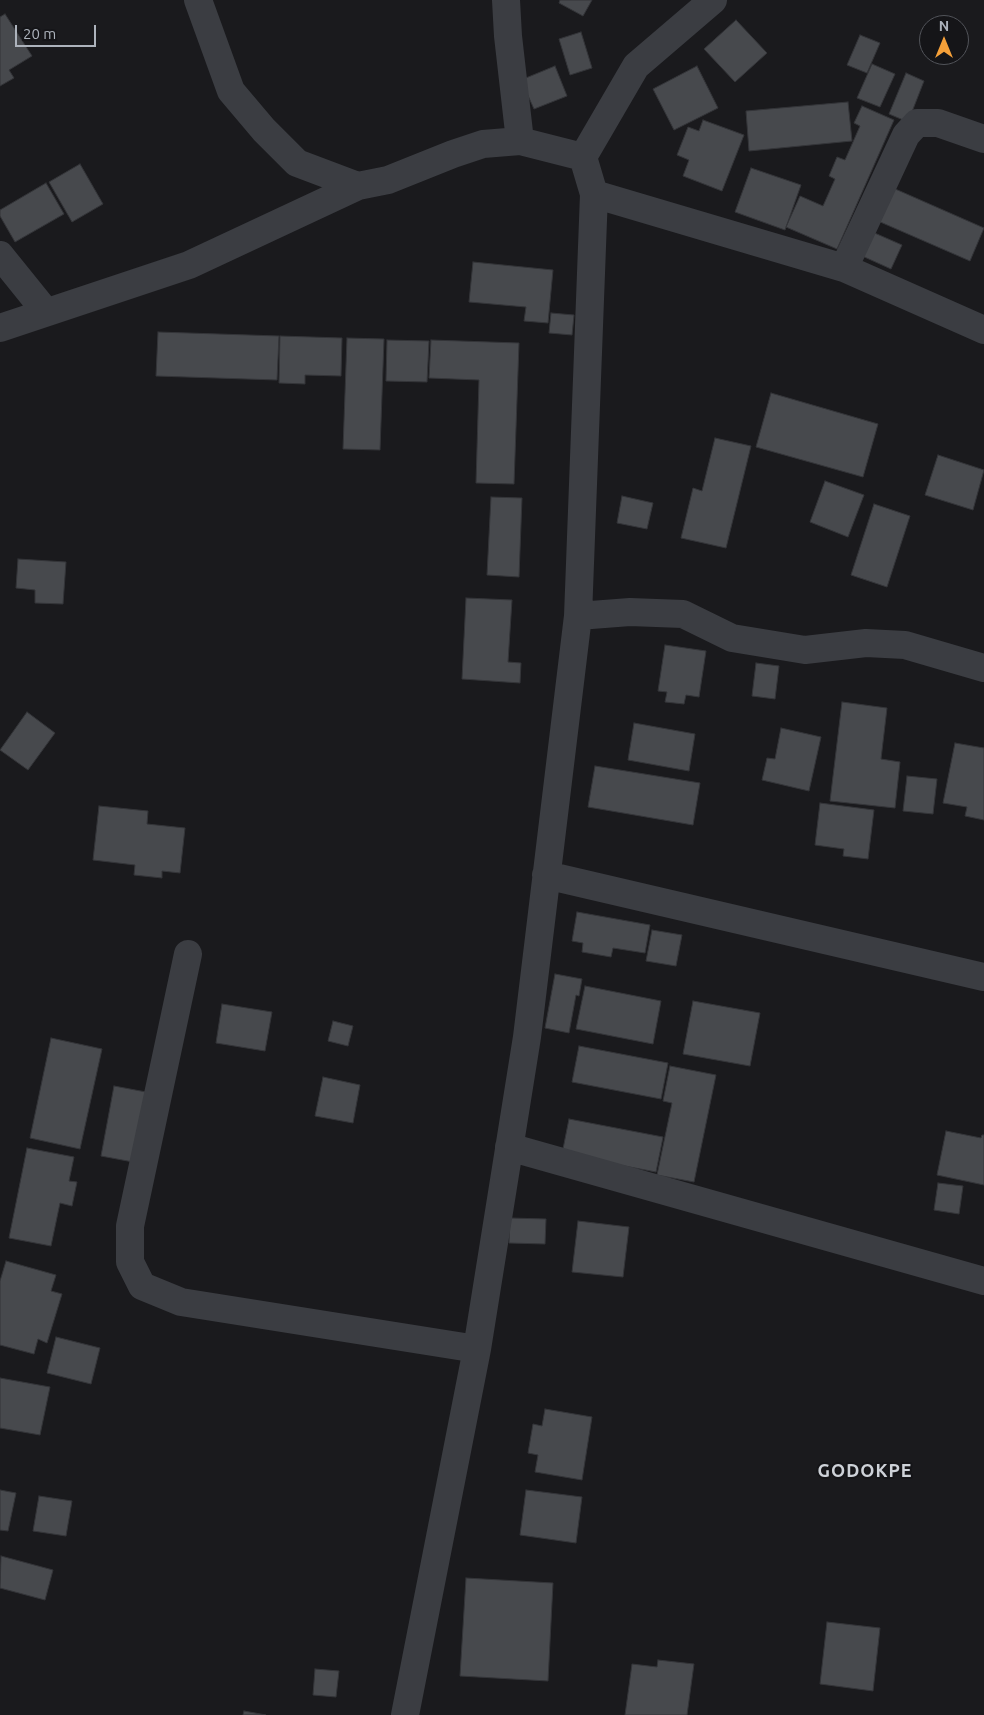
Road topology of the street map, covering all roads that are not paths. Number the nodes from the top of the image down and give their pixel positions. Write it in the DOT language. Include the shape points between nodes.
graph roads {
  1 [pos="198,0"];
  2 [pos="506,0"];
  3 [pos="713,0"];
  4 [pos="984,139"];
  5 [pos="520,141"];
  6 [pos="583,157"];
  7 [pos="358,186"];
  8 [pos="594,194"];
  9 [pos="0,256"];
  10 [pos="844,268"];
  11 [pos="46,312"];
  12 [pos="0,328"];
  13 [pos="984,330"];
  14 [pos="578,616"];
  15 [pos="984,668"];
  16 [pos="546,875"];
  17 [pos="188,954"];
  18 [pos="984,977"];
  19 [pos="509,1147"];
  20 [pos="984,1281"];
  21 [pos="477,1349"];
  22 [pos="405,1715"];
  1 -- 7 [label="street" via="231,91 264,130 297,163"];
  2 -- 5 [label="street"];
  3 -- 6 [label="street" via="636,66"];
  4 -- 10 [label="street" via="938,123 917,123 906,135"];
  5 -- 6 [label="street"];
  5 -- 7 [label="street" via="483,144 388,180"];
  6 -- 8 [label="street"];
  7 -- 11 [label="street" via="189,265"];
  8 -- 10 [label="street"];
  8 -- 14 [label="street"];
  9 -- 11 [label="street"];
  10 -- 13 [label="street"];
  11 -- 12 [label="street"];
  14 -- 15 [label="street" via="630,612 683,614 732,638 805,650 866,643 905,645"];
  14 -- 16 [label="street"];
  16 -- 18 [label="street"];
  16 -- 19 [label="street" via="527,1037"];
  17 -- 21 [label="street" via="130,1226 130,1262 142,1286 181,1302"];
  19 -- 20 [label="street"];
  19 -- 21 [label="street"];
  21 -- 22 [label="street"];
}
